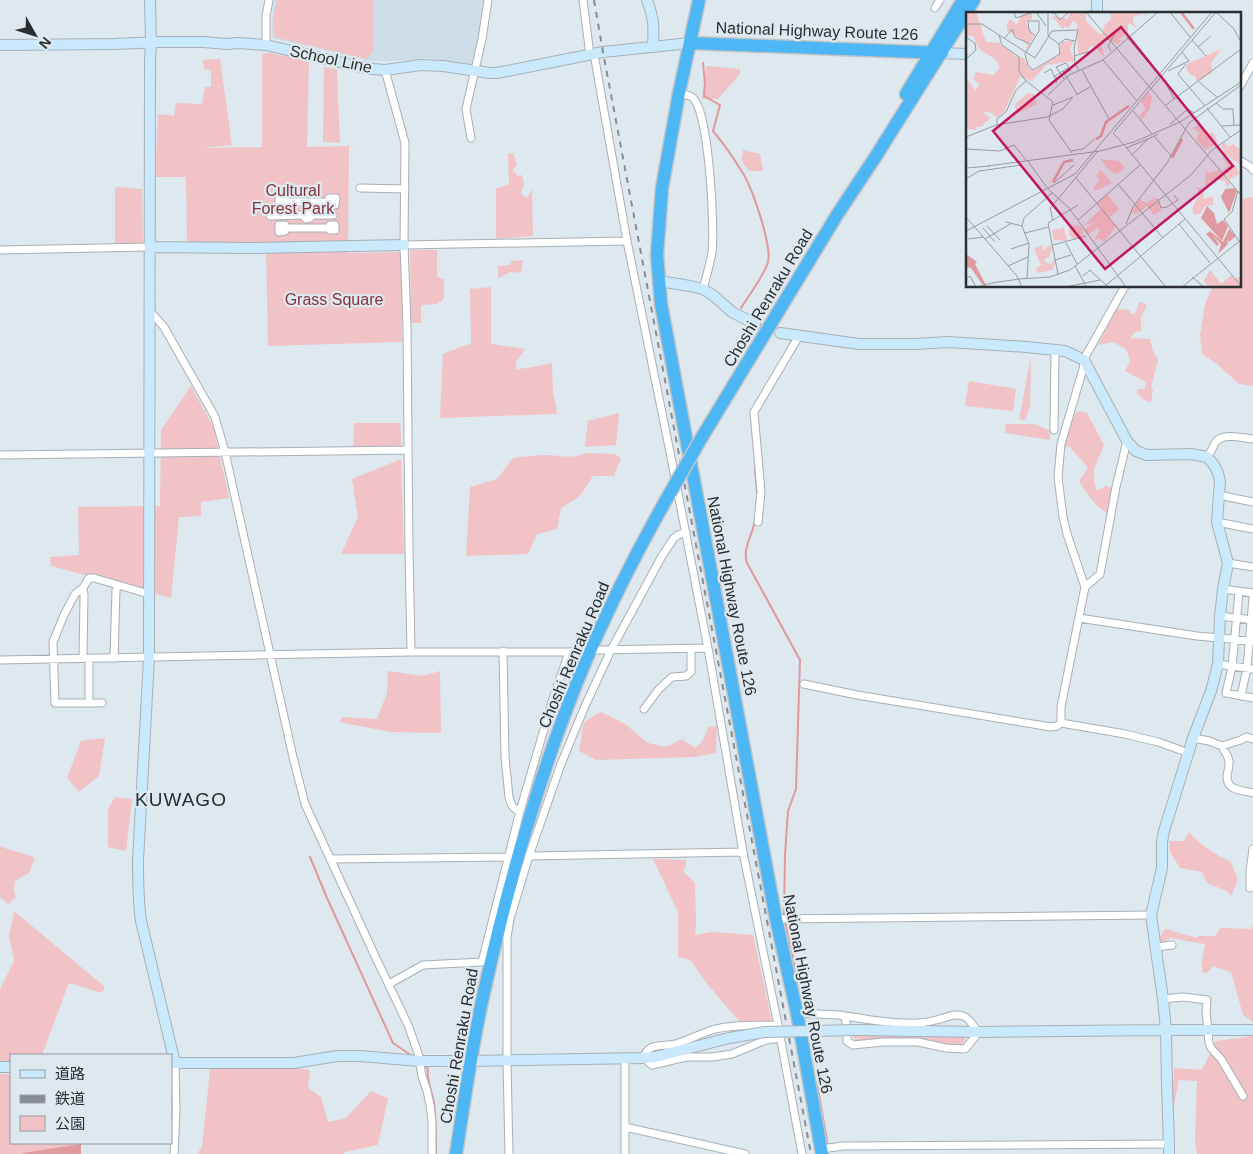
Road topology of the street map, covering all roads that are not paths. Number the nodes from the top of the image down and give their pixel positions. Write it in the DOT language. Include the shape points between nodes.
graph roads {
  1 [pos="150,0"];
  2 [pos="269,0"];
  3 [pos="488,0"];
  4 [pos="583,0"];
  5 [pos="647,0"];
  6 [pos="699,0"];
  7 [pos="940,0"];
  8 [pos="963,0"];
  9 [pos="974,0"];
  10 [pos="935,8"];
  11 [pos="690,42"];
  12 [pos="151,43"];
  13 [pos="0,45"];
  14 [pos="266,45"];
  15 [pos="653,47"];
  16 [pos="936,52"];
  17 [pos="966,54"];
  18 [pos="592,55"];
  19 [pos="1253,64"];
  20 [pos="385,70"];
  21 [pos="474,71"];
  22 [pos="1240,86"];
  23 [pos="679,93"];
  24 [pos="471,138"];
  25 [pos="1240,161"];
  26 [pos="1253,170"];
  27 [pos="360,188"];
  28 [pos="406,189"];
  29 [pos="307,201"];
  30 [pos="332,214"];
  31 [pos="307,215"];
  32 [pos="270,216"];
  33 [pos="282,216"];
  34 [pos="307,229"];
  35 [pos="627,241"];
  36 [pos="404,245"];
  37 [pos="150,247"];
  38 [pos="0,250"];
  39 [pos="659,281"];
  40 [pos="1124,288"];
  41 [pos="703,289"];
  42 [pos="149,310"];
  43 [pos="754,324"];
  44 [pos="780,333"];
  45 [pos="799,336"];
  46 [pos="1055,350"];
  47 [pos="1084,360"];
  48 [pos="1054,430"];
  49 [pos="1253,439"];
  50 [pos="1127,441"];
  51 [pos="408,450"];
  52 [pos="225,452"];
  53 [pos="150,453"];
  54 [pos="0,455"];
  55 [pos="1207,457"];
  56 [pos="1219,495"];
  57 [pos="1253,502"];
  58 [pos="758,522"];
  59 [pos="1217,522"];
  60 [pos="1253,529"];
  61 [pos="686,532"];
  62 [pos="1228,563"];
  63 [pos="1253,568"];
  64 [pos="118,585"];
  65 [pos="1085,587"];
  66 [pos="82,588"];
  67 [pos="1223,589"];
  68 [pos="1239,592"];
  69 [pos="1253,593"];
  70 [pos="149,594"];
  71 [pos="1253,598"];
  72 [pos="1220,616"];
  73 [pos="1079,618"];
  74 [pos="1236,618"];
  75 [pos="1252,620"];
  76 [pos="1219,639"];
  77 [pos="1235,639"];
  78 [pos="1251,641"];
  79 [pos="708,648"];
  80 [pos="691,649"];
  81 [pos="584,650"];
  82 [pos="597,650"];
  83 [pos="611,650"];
  84 [pos="503,651"];
  85 [pos="411,652"];
  86 [pos="569,652"];
  87 [pos="271,655"];
  88 [pos="86,658"];
  89 [pos="114,658"];
  90 [pos="149,658"];
  91 [pos="53,659"];
  92 [pos="0,660"];
  93 [pos="1218,664"];
  94 [pos="1232,666"];
  95 [pos="1250,669"];
  96 [pos="804,684"];
  97 [pos="1241,696"];
  98 [pos="1253,698"];
  99 [pos="89,703"];
  100 [pos="102,703"];
  101 [pos="644,709"];
  102 [pos="1061,723"];
  103 [pos="1193,738"];
  104 [pos="1253,739"];
  105 [pos="1222,746"];
  106 [pos="1189,753"];
  107 [pos="1242,791"];
  108 [pos="1253,793"];
  109 [pos="1242,800"];
  110 [pos="520,811"];
  111 [pos="1253,849"];
  112 [pos="743,852"];
  113 [pos="529,856"];
  114 [pos="508,857"];
  115 [pos="330,858"];
  116 [pos="1250,888"];
  117 [pos="1151,915"];
  118 [pos="782,919"];
  119 [pos="1172,945"];
  120 [pos="1156,947"];
  121 [pos="389,984"];
  122 [pos="1164,998"];
  123 [pos="797,1013"];
  124 [pos="844,1016"];
  125 [pos="778,1025"];
  126 [pos="1166,1030"];
  127 [pos="1207,1030"];
  128 [pos="1253,1030"];
  129 [pos="979,1032"];
  130 [pos="801,1034"];
  131 [pos="780,1037"];
  132 [pos="171,1054"];
  133 [pos="644,1058"];
  134 [pos="625,1059"];
  135 [pos="419,1061"];
  136 [pos="471,1061"];
  137 [pos="507,1062"];
  138 [pos="173,1063"];
  139 [pos="1243,1096"];
  140 [pos="625,1127"];
  141 [pos="1169,1149"];
  142 [pos="825,1150"];
  143 [pos="174,1154"];
  144 [pos="432,1154"];
  145 [pos="456,1154"];
  146 [pos="509,1154"];
  147 [pos="625,1154"];
  148 [pos="745,1154"];
  149 [pos="802,1154"];
  1 -- 12 [label="street"];
  2 -- 14 [label="street"];
  3 -- 21 [label="street"];
  4 -- 18 [label="street"];
  5 -- 15 [label="street" via="654,26"];
  6 -- 11 [label="highway, National Highway Route 126"];
  7 -- 10 [label="street"];
  8 -- 16 [label="highway"];
  9 -- 16 [label="highway"];
  11 -- 15 [label="street, School Line"];
  11 -- 16 [label="highway, National Highway Route 126"];
  11 -- 23 [label="highway, National Highway Route 126"];
  12 -- 13 [label="street, School Line"];
  12 -- 14 [label="street, School Line"];
  12 -- 37 [label="street"];
  14 -- 20 [label="street, School Line"];
  15 -- 18 [label="street, School Line"];
  16 -- 17 [label="street"];
  16 -- 136 [label="highway, Choshi Renraku Road, bridge" via="702,437 634,557 611,605 548,761 524,836 481,1002"];
  18 -- 21 [label="street, School Line" via="497,73"];
  18 -- 35 [label="street"];
  19 -- 22 [label="street"];
  20 -- 21 [label="street, School Line" via="422,65"];
  20 -- 28 [label="street" via="405,143"];
  21 -- 24 [label="street" via="466,109"];
  23 -- 39 [label="highway, National Highway Route 126" via="662,188 657,256"];
  23 -- 41 [label="street" via="694,98 706,140 713,233"];
  25 -- 26 [label="street"];
  27 -- 28 [label="street"];
  28 -- 36 [label="street"];
  29 -- 30 [label="street" via="331,204"];
  29 -- 31 [label="street"];
  29 -- 33 [label="street" via="283,200"];
  30 -- 31 [label="street"];
  30 -- 34 [label="street" via="331,226"];
  31 -- 33 [label="street"];
  31 -- 34 [label="street"];
  32 -- 33 [label="street"];
  33 -- 34 [label="street" via="284,227"];
  35 -- 36 [label="street"];
  35 -- 61 [label="street"];
  36 -- 37 [label="street"];
  36 -- 51 [label="street"];
  37 -- 38 [label="street"];
  37 -- 42 [label="street"];
  39 -- 41 [label="street"];
  39 -- 118 [label="highway, National Highway Route 126"];
  40 -- 47 [label="street"];
  41 -- 43 [label="street" via="732,312"];
  42 -- 52 [label="street" via="164,327 203,394 215,417"];
  42 -- 53 [label="street"];
  44 -- 45 [label="street"];
  45 -- 46 [label="street" via="859,344 948,342"];
  45 -- 58 [label="street" via="754,412 761,492"];
  46 -- 47 [label="street"];
  46 -- 48 [label="street"];
  47 -- 50 [label="street"];
  47 -- 65 [label="street" via="1060,444 1058,477 1067,534"];
  49 -- 55 [label="street" via="1222,438"];
  50 -- 55 [label="street" via="1136,451 1147,455"];
  50 -- 65 [label="street" via="1100,574"];
  51 -- 52 [label="street"];
  51 -- 85 [label="street"];
  52 -- 53 [label="street"];
  52 -- 87 [label="street"];
  53 -- 54 [label="street"];
  53 -- 70 [label="street"];
  55 -- 56 [label="street" via="1218,473"];
  56 -- 57 [label="street"];
  56 -- 59 [label="street"];
  59 -- 60 [label="street"];
  59 -- 62 [label="street"];
  61 -- 79 [label="street"];
  61 -- 83 [label="street" via="674,538 662,556"];
  62 -- 63 [label="street"];
  62 -- 67 [label="street"];
  64 -- 66 [label="street" via="88,578"];
  64 -- 70 [label="street"];
  64 -- 89 [label="street"];
  65 -- 73 [label="street"];
  66 -- 88 [label="street"];
  66 -- 91 [label="street" via="64,614 53,642"];
  67 -- 68 [label="street"];
  67 -- 72 [label="street"];
  68 -- 69 [label="street"];
  68 -- 74 [label="street"];
  70 -- 90 [label="street"];
  71 -- 75 [label="street"];
  72 -- 74 [label="street"];
  72 -- 76 [label="street"];
  73 -- 76 [label="street"];
  73 -- 102 [label="street" via="1061,707"];
  74 -- 75 [label="street"];
  74 -- 77 [label="street"];
  75 -- 78 [label="street"];
  76 -- 77 [label="street"];
  76 -- 93 [label="street"];
  77 -- 78 [label="street"];
  77 -- 94 [label="street"];
  78 -- 95 [label="street"];
  79 -- 80 [label="street"];
  79 -- 112 [label="street"];
  80 -- 83 [label="street"];
  80 -- 101 [label="street" via="691,672 686,676 672,677"];
  81 -- 86 [label="street"];
  82 -- 83 [label="street"];
  83 -- 113 [label="street" via="561,764"];
  84 -- 85 [label="street"];
  84 -- 86 [label="street"];
  84 -- 110 [label="street" via="508,789 511,804"];
  85 -- 87 [label="street"];
  86 -- 110 [label="street"];
  87 -- 90 [label="street"];
  87 -- 115 [label="street" via="306,804"];
  88 -- 89 [label="street"];
  88 -- 91 [label="street"];
  88 -- 99 [label="street"];
  89 -- 90 [label="street"];
  90 -- 132 [label="street" via="138,902"];
  91 -- 92 [label="street"];
  91 -- 99 [label="street" via="55,703"];
  93 -- 94 [label="street"];
  93 -- 103 [label="street"];
  94 -- 95 [label="street"];
  94 -- 97 [label="street" via="1226,693"];
  95 -- 97 [label="street"];
  96 -- 102 [label="street" via="1051,727"];
  97 -- 98 [label="street"];
  99 -- 100 [label="street"];
  102 -- 106 [label="street" via="1134,736"];
  103 -- 105 [label="street"];
  103 -- 106 [label="street"];
  104 -- 105 [label="street" via="1246,737"];
  105 -- 107 [label="street" via="1229,762 1229,784"];
  106 -- 117 [label="street" via="1164,831 1162,868"];
  107 -- 108 [label="street"];
  107 -- 109 [label="street"];
  110 -- 114 [label="street"];
  111 -- 116 [label="street"];
  112 -- 113 [label="street"];
  112 -- 125 [label="street"];
  113 -- 137 [label="street" via="507,937"];
  114 -- 115 [label="street"];
  114 -- 121 [label="street" via="482,962 423,965"];
  115 -- 121 [label="street"];
  117 -- 118 [label="street"];
  117 -- 120 [label="street"];
  118 -- 123 [label="highway, National Highway Route 126"];
  119 -- 120 [label="street"];
  120 -- 122 [label="street"];
  121 -- 135 [label="street" via="408,1025"];
  122 -- 126 [label="street"];
  122 -- 127 [label="street" via="1208,1000"];
  123 -- 124 [label="street"];
  123 -- 130 [label="highway, National Highway Route 126"];
  124 -- 129 [label="street" via="914,1023 961,1015 968,1018"];
  124 -- 129 [label="street" via="847,1040 853,1045 918,1042 965,1049"];
  125 -- 131 [label="street"];
  125 -- 133 [label="street" via="713,1030 674,1044 652,1047 645,1052"];
  126 -- 127 [label="street"];
  126 -- 129 [label="street"];
  126 -- 141 [label="street"];
  127 -- 128 [label="street"];
  127 -- 139 [label="street" via="1211,1048"];
  129 -- 133 [label="street, bridge" via="764,1032"];
  130 -- 131 [label="street"];
  130 -- 142 [label="highway, National Highway Route 126"];
  131 -- 133 [label="street" via="732,1054 652,1065"];
  131 -- 149 [label="street"];
  133 -- 134 [label="street"];
  134 -- 137 [label="street"];
  134 -- 140 [label="street"];
  135 -- 136 [label="street"];
  135 -- 138 [label="street" via="337,1056 294,1063"];
  135 -- 144 [label="street" via="430,1105"];
  136 -- 137 [label="street"];
  136 -- 145 [label="highway, Choshi Renraku Road"];
  137 -- 146 [label="street"];
  138 -- 143 [label="street"];
  140 -- 147 [label="street"];
  140 -- 148 [label="street"];
  141 -- 142 [label="street"];
}
